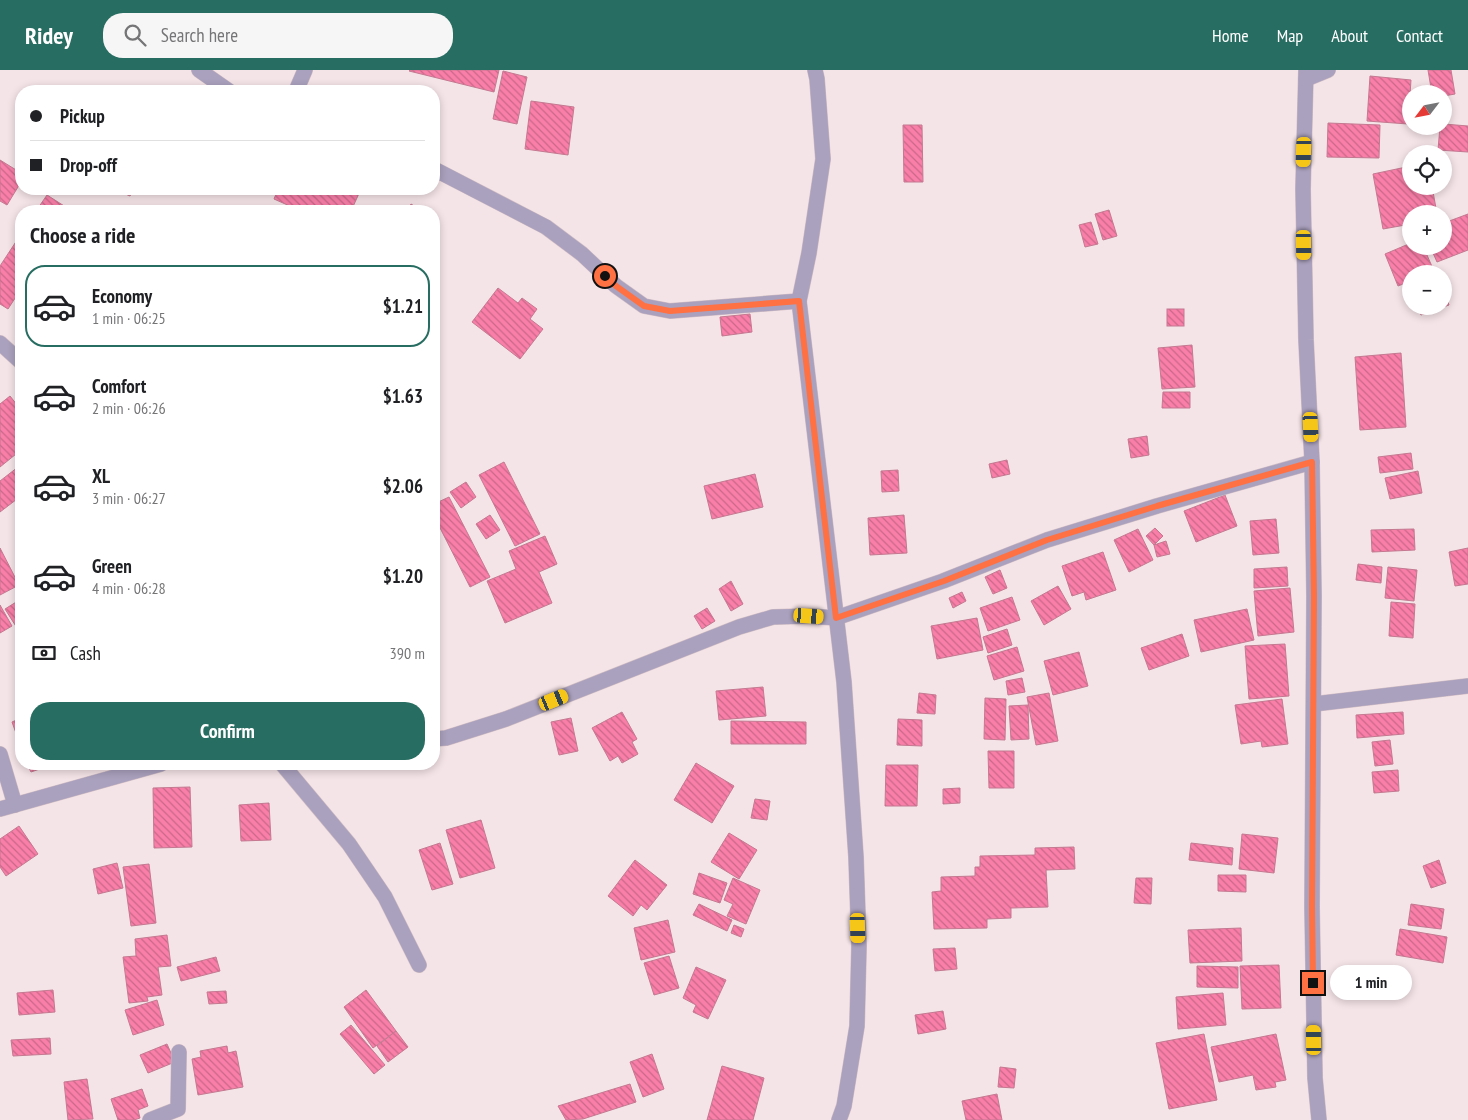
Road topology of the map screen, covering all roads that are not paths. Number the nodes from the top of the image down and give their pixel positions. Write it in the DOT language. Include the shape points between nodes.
graph roads {
  1 [pos="199,70"];
  2 [pos="305,70"];
  3 [pos="814,70"];
  4 [pos="1328,70"];
  5 [pos="1306,74"];
  6 [pos="220,85"];
  7 [pos="299,85"];
  8 [pos="440,172"];
  9 [pos="799,301"];
  10 [pos="0,343"];
  11 [pos="15,357"];
  12 [pos="1312,462"];
  13 [pos="836,618"];
  14 [pos="1468,686"];
  15 [pos="1314,704"];
  16 [pos="440,738"];
  17 [pos="0,754"];
  18 [pos="140,770"];
  19 [pos="287,770"];
  20 [pos="15,805"];
  21 [pos="0,809"];
  22 [pos="419,965"];
  23 [pos="179,1052"];
  24 [pos="150,1120"];
  25 [pos="839,1120"];
  26 [pos="1319,1120"];
  1 -- 6 [label="street"];
  2 -- 7 [label="street"];
  3 -- 9 [label="street" via="823,158"];
  4 -- 5 [label="street"];
  5 -- 12 [label="street" via="1306,340"];
  8 -- 9 [label="street" via="546,227 644,306 670,311"];
  9 -- 13 [label="street"];
  10 -- 11 [label="street"];
  12 -- 13 [label="street" via="1047,540 944,581"];
  12 -- 15 [label="street"];
  13 -- 16 [label="street" via="773,616 506,719"];
  13 -- 25 [label="street" via="844,682 859,946 857,1026"];
  14 -- 15 [label="street"];
  15 -- 26 [label="street" via="1312,907 1315,1078"];
  17 -- 20 [label="street"];
  18 -- 20 [label="street"];
  19 -- 22 [label="street" via="349,844 385,897"];
  20 -- 21 [label="street"];
  23 -- 24 [label="street" via="178,1109"];
}
